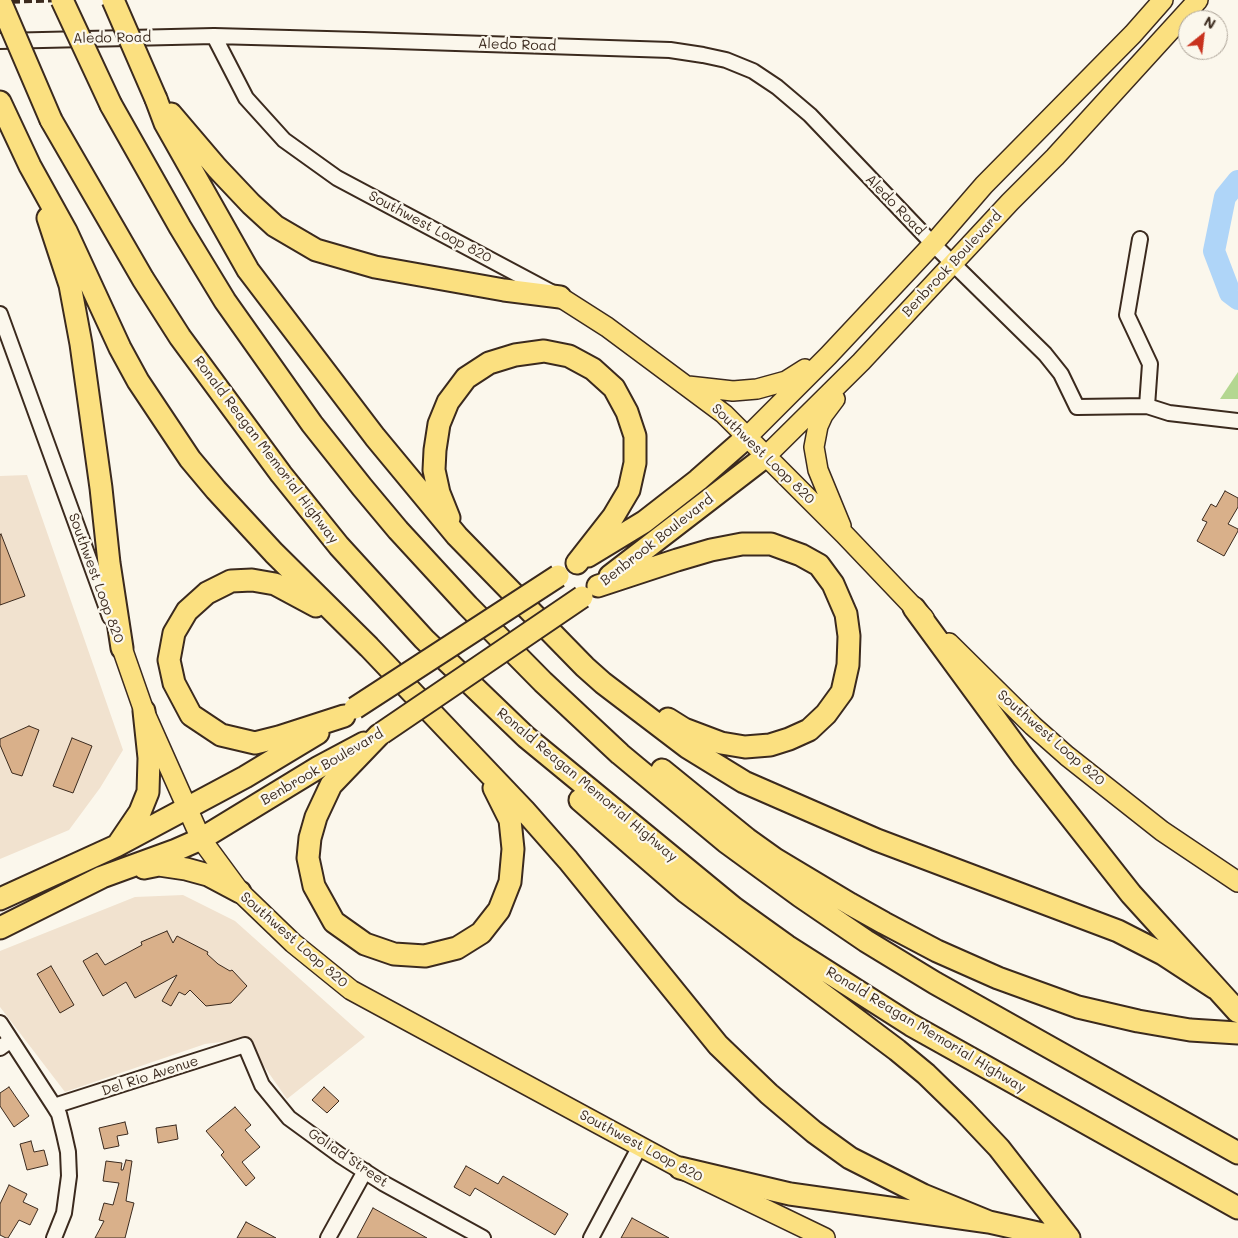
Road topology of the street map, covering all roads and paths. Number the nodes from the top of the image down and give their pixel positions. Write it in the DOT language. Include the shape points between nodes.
graph roads {
  1 [pos="0,0"];
  2 [pos="62,0"];
  3 [pos="113,0"];
  4 [pos="1164,0"];
  5 [pos="1198,0"];
  6 [pos="214,36"];
  7 [pos="0,41"];
  8 [pos="156,99"];
  9 [pos="0,102"];
  10 [pos="30,166"];
  11 [pos="1140,239"];
  12 [pos="933,244"];
  13 [pos="953,264"];
  14 [pos="560,297"];
  15 [pos="0,314"];
  16 [pos="828,356"];
  17 [pos="861,362"];
  18 [pos="688,386"];
  19 [pos="1147,406"];
  20 [pos="1238,421"];
  21 [pos="748,437"];
  22 [pos="766,456"];
  23 [pos="844,534"];
  24 [pos="457,536"];
  25 [pos="577,563"];
  26 [pos="590,591"];
  27 [pos="914,608"];
  28 [pos="337,617"];
  29 [pos="122,648"];
  30 [pos="603,682"];
  31 [pos="144,711"];
  32 [pos="350,712"];
  33 [pos="380,734"];
  34 [pos="526,737"];
  35 [pos="620,754"];
  36 [pos="486,772"];
  37 [pos="186,809"];
  38 [pos="201,839"];
  39 [pos="116,846"];
  40 [pos="102,877"];
  41 [pos="1238,882"];
  42 [pos="240,892"];
  43 [pos="0,899"];
  44 [pos="0,928"];
  45 [pos="1215,988"];
  46 [pos="1238,1012"];
  47 [pos="0,1023"];
  48 [pos="1238,1033"];
  49 [pos="6,1044"];
  50 [pos="245,1045"];
  51 [pos="54,1106"];
  52 [pos="640,1146"];
  53 [pos="1238,1153"];
  54 [pos="680,1168"];
  55 [pos="366,1171"];
  56 [pos="1238,1208"];
  57 [pos="989,1222"];
  58 [pos="54,1238"];
  59 [pos="328,1238"];
  60 [pos="483,1238"];
  61 [pos="591,1238"];
  62 [pos="825,1238"];
  63 [pos="1060,1238"];
  64 [pos="1069,1238"];
  1 -- 34 [label="highway, Ronald Reagan Memorial Highway, bridge" via="52,120 180,337 281,474 339,546 424,639"];
  2 -- 35 [label="highway, bridge" via="111,105 180,228 225,301 284,386 398,530 542,682"];
  3 -- 8 [label="highway, bridge"];
  4 -- 12 [label="main road, Benbrook Boulevard" via="984,185"];
  5 -- 13 [label="main road, Benbrook Boulevard"];
  6 -- 7 [label="street, Aledo Road"];
  6 -- 12 [label="street, Aledo Road" via="670,50 726,60 753,71 790,96"];
  6 -- 14 [label="street, Southwest Loop 820" via="246,98 284,140 337,178"];
  8 -- 14 [label="highway" via="251,204 275,226 316,250 375,267"];
  8 -- 24 [label="highway" via="165,123 248,270 390,456"];
  9 -- 10 [label="highway"];
  10 -- 28 [label="highway" via="66,230 138,381 190,459 274,553"];
  10 -- 29 [label="highway" via="70,285 81,344"];
  11 -- 19 [label="street" via="1128,315 1150,364"];
  12 -- 13 [label="street, Aledo Road"];
  12 -- 16 [label="main road, Benbrook Boulevard"];
  13 -- 17 [label="main road, Benbrook Boulevard"];
  13 -- 19 [label="street, Aledo Road" via="1045,354 1061,374 1077,407"];
  14 -- 18 [label="main road, Southwest Loop 820"];
  15 -- 29 [label="street, Southwest Loop 820"];
  16 -- 18 [label="main road" via="786,381 764,388 733,392"];
  16 -- 21 [label="main road, Benbrook Boulevard"];
  17 -- 22 [label="main road, Benbrook Boulevard"];
  17 -- 23 [label="main road" via="823,416 814,447 818,470"];
  18 -- 21 [label="main road, Southwest Loop 820"];
  19 -- 20 [label="street" via="1169,413"];
  21 -- 22 [label="main road, Southwest Loop 820"];
  21 -- 25 [label="highway, Benbrook Boulevard" via="644,522"];
  22 -- 23 [label="main road, Southwest Loop 820"];
  22 -- 26 [label="highway, Benbrook Boulevard"];
  23 -- 27 [label="main road, Southwest Loop 820"];
  24 -- 25 [label="highway" via="439,493 434,470 439,424 448,402 466,378 489,363 516,355 544,352 569,356 593,369 614,388 635,436 635,463 629,490"];
  24 -- 30 [label="highway"];
  25 -- 32 [label="highway, Benbrook Boulevard, bridge"];
  26 -- 30 [label="highway" via="711,550 742,544 771,544 801,554 819,565 833,584 846,614 848,665 842,692 809,730 770,745 720,743 684,730 630,694"];
  26 -- 33 [label="highway, Benbrook Boulevard, bridge"];
  27 -- 41 [label="main road, Southwest Loop 820" via="1067,756 1162,831"];
  27 -- 45 [label="highway" via="1024,758 1131,894"];
  28 -- 32 [label="highway" via="275,584 231,581 207,592 187,611 174,633 170,660 174,683 191,715 222,735 255,743"];
  28 -- 36 [label="highway"];
  29 -- 31 [label="main road, Southwest Loop 820"];
  30 -- 45 [label="highway" via="687,746 744,782 877,840 1118,931 1163,954"];
  31 -- 37 [label="main road, Southwest Loop 820"];
  31 -- 39 [label="highway" via="149,758 148,792 140,812"];
  32 -- 37 [label="highway, Benbrook Boulevard"];
  33 -- 36 [label="highway" via="331,785 316,817 308,858 314,886 334,922 365,944 394,954 425,956 457,948 481,933 499,910 510,882 513,849 510,820"];
  33 -- 38 [label="highway, Benbrook Boulevard"];
  34 -- 56 [label="highway, Ronald Reagan Memorial Highway" via="734,908 794,951 911,1025"];
  34 -- 64 [label="highway" via="533,760 686,892 926,1074 999,1148"];
  35 -- 48 [label="highway" via="657,766 747,839 850,904 998,978 1078,1007 1138,1021 1190,1030"];
  35 -- 53 [label="highway" via="726,842 866,940 935,983"];
  36 -- 57 [label="highway" via="568,860 718,1045 769,1094 850,1158 923,1195"];
  37 -- 38 [label="main road, Southwest Loop 820"];
  37 -- 39 [label="highway, Benbrook Boulevard"];
  38 -- 40 [label="highway, Benbrook Boulevard"];
  38 -- 42 [label="main road, Southwest Loop 820"];
  39 -- 43 [label="highway, Benbrook Boulevard"];
  40 -- 42 [label="highway" via="159,865 208,875"];
  40 -- 44 [label="highway, Benbrook Boulevard"];
  42 -- 52 [label="main road, Southwest Loop 820" via="293,943 351,990"];
  45 -- 46 [label="highway"];
  47 -- 49 [label="street"];
  49 -- 51 [label="street"];
  50 -- 51 [label="street, Del Rio Avenue"];
  50 -- 55 [label="street, Goliad Street" via="262,1085 289,1118"];
  51 -- 58 [label="street" via="68,1152 69,1176 64,1213"];
  52 -- 54 [label="main road, Southwest Loop 820"];
  52 -- 61 [label="street"];
  54 -- 57 [label="highway" via="790,1194"];
  54 -- 62 [label="main road, Southwest Loop 820"];
  55 -- 59 [label="street"];
  55 -- 60 [label="street, Goliad Street"];
  57 -- 63 [label="highway"];
}
